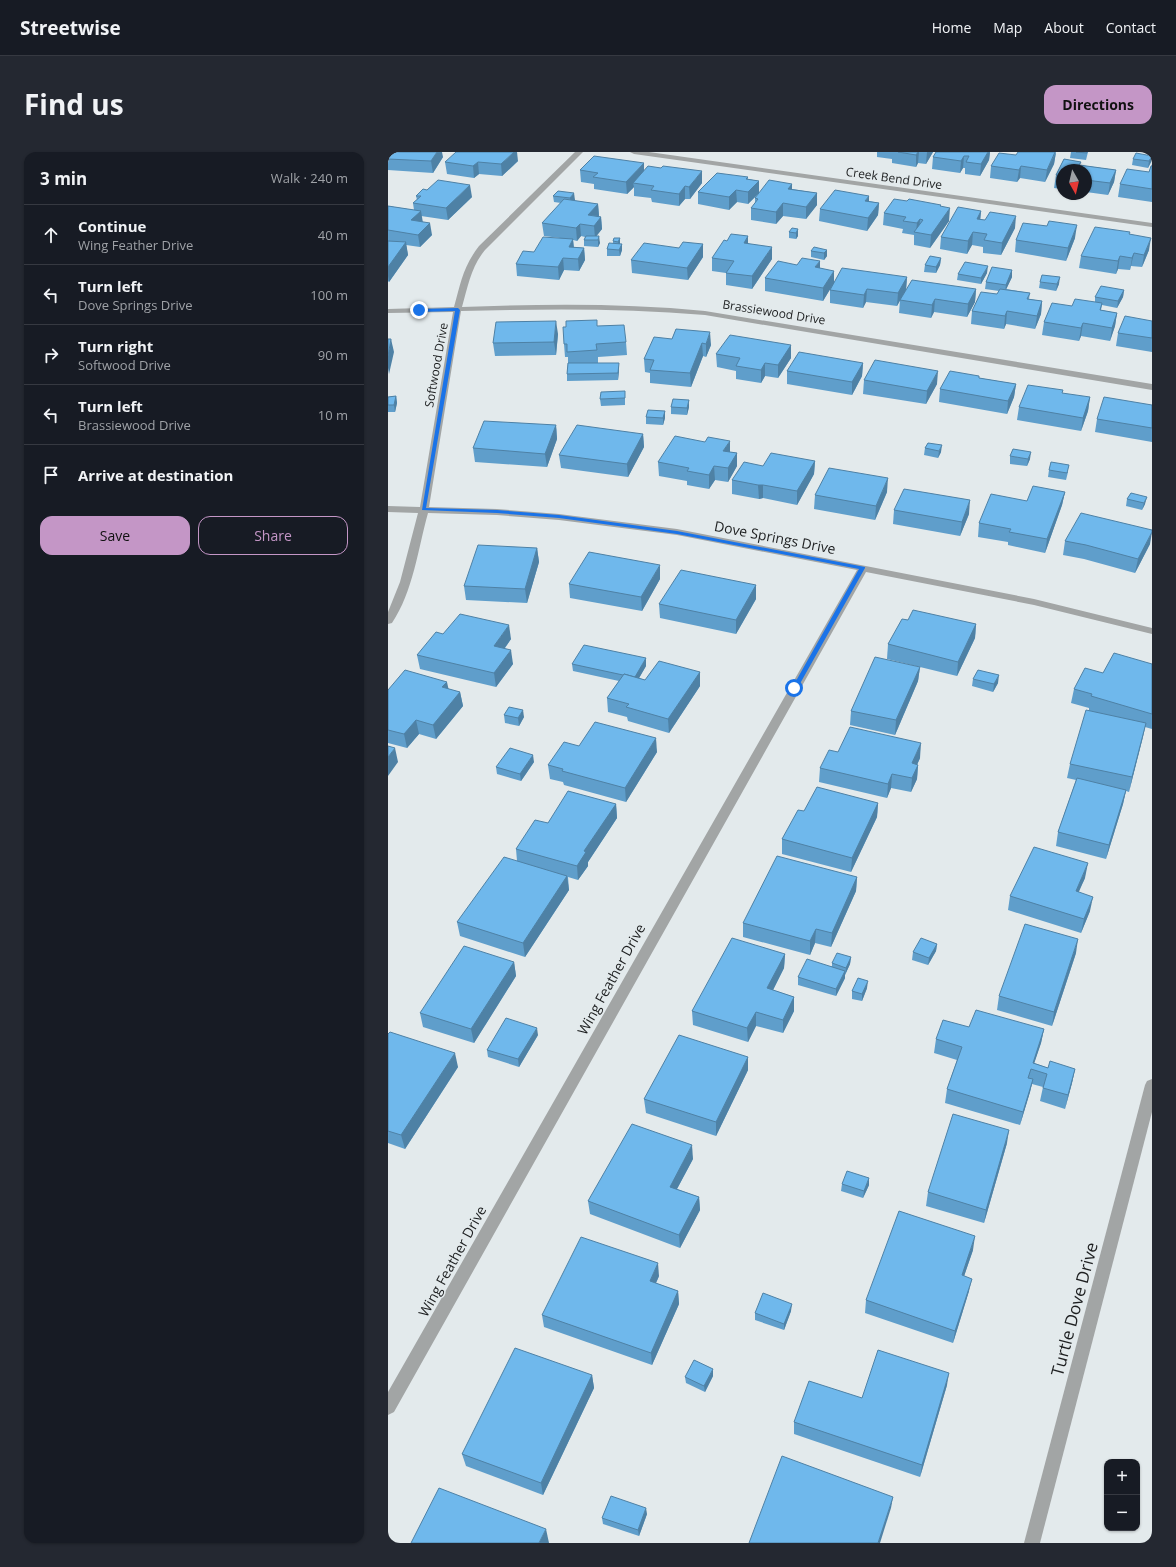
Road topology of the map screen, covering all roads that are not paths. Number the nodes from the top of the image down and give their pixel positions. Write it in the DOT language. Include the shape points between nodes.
graph roads {
  1 [pos="579,152"];
  2 [pos="634,152"];
  3 [pos="1152,225"];
  4 [pos="458,310"];
  5 [pos="388,311"];
  6 [pos="1152,387"];
  7 [pos="388,509"];
  8 [pos="424,509"];
  9 [pos="863,568"];
  10 [pos="388,621"];
  11 [pos="1152,631"];
  12 [pos="1152,1085"];
  13 [pos="388,1407"];
  14 [pos="1032,1543"];
  1 -- 4 [label="street, Softwood Drive" via="473,259 467,271"];
  2 -- 3 [label="street, Creek Bend Drive"];
  4 -- 5 [label="street, Brassiewood Drive"];
  4 -- 6 [label="street, Brassiewood Drive" via="602,306 682,310"];
  4 -- 8 [label="street, Softwood Drive"];
  7 -- 8 [label="street, Dove Springs Drive"];
  8 -- 9 [label="street, Dove Springs Drive" via="497,512 677,532"];
  8 -- 10 [label="street, Softwood Drive" via="406,582"];
  9 -- 11 [label="street, Dove Springs Drive" via="1034,602"];
  9 -- 13 [label="street, Wing Feather Drive"];
  12 -- 14 [label="street, Turtle Dove Drive"];
}
